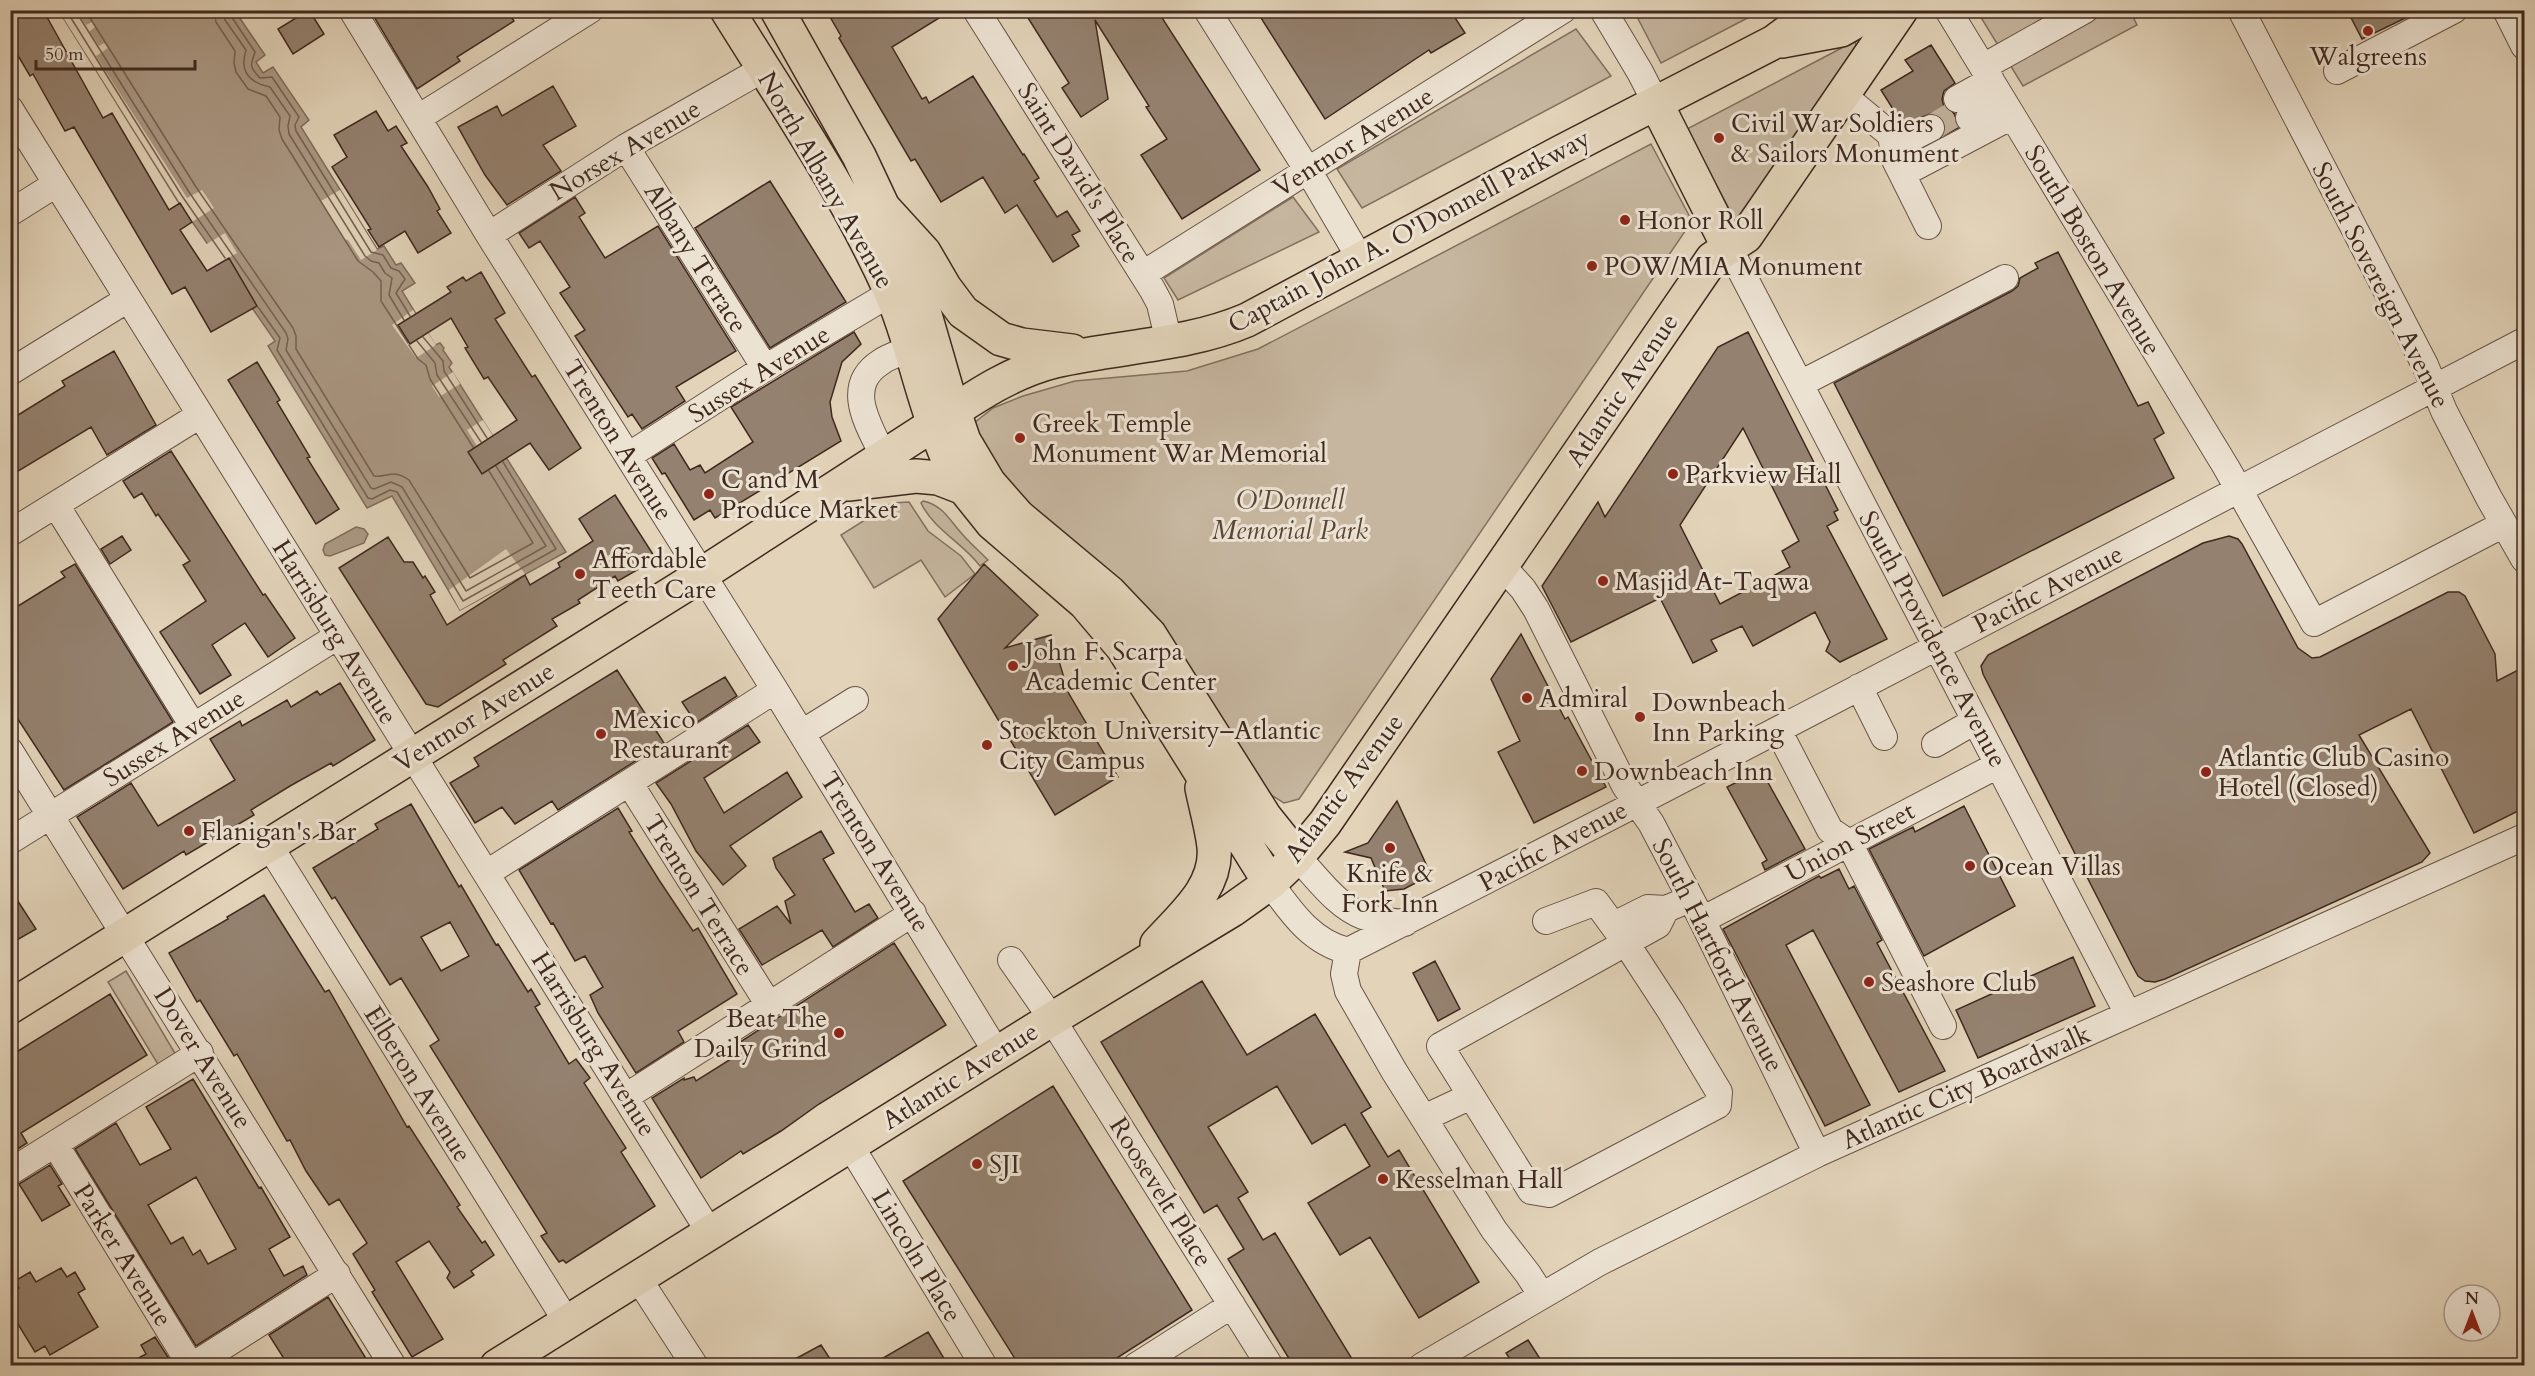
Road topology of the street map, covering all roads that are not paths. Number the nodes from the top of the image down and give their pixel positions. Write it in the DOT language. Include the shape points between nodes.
graph roads {
  1 [pos="352,10"];
  2 [pos="590,10"];
  3 [pos="727,10"];
  4 [pos="777,10"];
  5 [pos="976,10"];
  6 [pos="1207,10"];
  7 [pos="1563,10"];
  8 [pos="1603,10"];
  9 [pos="1817,10"];
  10 [pos="1876,10"];
  11 [pos="1901,10"];
  12 [pos="1948,10"];
  13 [pos="2241,10"];
  14 [pos="2454,10"];
  15 [pos="2506,10"];
  16 [pos="2071,14"];
  17 [pos="1774,42"];
  18 [pos="2524,46"];
  19 [pos="763,69"];
  20 [pos="2337,71"];
  21 [pos="1996,90"];
  22 [pos="1844,96"];
  23 [pos="1656,103"];
  24 [pos="10,109"];
  25 [pos="1963,109"];
  26 [pos="418,118"];
  27 [pos="1931,128"];
  28 [pos="626,147"];
  29 [pos="1896,154"];
  30 [pos="1307,170"];
  31 [pos="56,184"];
  32 [pos="883,207"];
  33 [pos="10,213"];
  34 [pos="1928,226"];
  35 [pos="489,235"];
  36 [pos="1728,248"];
  37 [pos="1360,261"];
  38 [pos="1143,274"];
  39 [pos="2005,278"];
  40 [pos="891,293"];
  41 [pos="128,299"];
  42 [pos="2524,340"];
  43 [pos="1169,342"];
  44 [pos="910,349"];
  45 [pos="1095,353"];
  46 [pos="765,368"];
  47 [pos="10,372"];
  48 [pos="1800,384"];
  49 [pos="2434,387"];
  50 [pos="200,415"];
  51 [pos="944,418"];
  52 [pos="628,456"];
  53 [pos="884,457"];
  54 [pos="840,486"];
  55 [pos="964,488"];
  56 [pos="2238,490"];
  57 [pos="56,504"];
  58 [pos="2504,524"];
  59 [pos="10,533"];
  60 [pos="2524,559"];
  61 [pos="1502,566"];
  62 [pos="702,575"];
  63 [pos="338,636"];
  64 [pos="1937,647"];
  65 [pos="1859,687"];
  66 [pos="775,690"];
  67 [pos="855,700"];
  68 [pos="1976,721"];
  69 [pos="193,726"];
  70 [pos="1778,729"];
  71 [pos="802,733"];
  72 [pos="1884,737"];
  73 [pos="1935,744"];
  74 [pos="10,751"];
  75 [pos="413,756"];
  76 [pos="1196,764"];
  77 [pos="1998,765"];
  78 [pos="630,784"];
  79 [pos="1636,803"];
  80 [pos="51,816"];
  81 [pos="2524,837"];
  82 [pos="10,841"];
  83 [pos="1849,843"];
  84 [pos="269,845"];
  85 [pos="1297,857"];
  86 [pos="487,873"];
  87 [pos="1270,883"];
  88 [pos="1696,909"];
  89 [pos="913,913"];
  90 [pos="1546,921"];
  91 [pos="1405,924"];
  92 [pos="126,934"];
  93 [pos="1620,934"];
  94 [pos="1348,951"];
  95 [pos="1011,960"];
  96 [pos="1136,968"];
  97 [pos="769,1005"];
  98 [pos="10,1006"];
  99 [pos="2128,1014"];
  100 [pos="1052,1019"];
  101 [pos="1943,1026"];
  102 [pos="200,1053"];
  103 [pos="997,1053"];
  104 [pos="627,1096"];
  105 [pos="1471,1096"];
  106 [pos="1424,1118"];
  107 [pos="55,1144"];
  108 [pos="850,1145"];
  109 [pos="1817,1155"];
  110 [pos="10,1172"];
  111 [pos="710,1233"];
  112 [pos="337,1274"];
  113 [pos="638,1278"];
  114 [pos="1542,1296"];
  115 [pos="1232,1305"];
  116 [pos="567,1322"];
  117 [pos="192,1365"];
  118 [pos="393,1365"];
  119 [pos="497,1365"];
  120 [pos="694,1365"];
  121 [pos="984,1365"];
  122 [pos="1136,1365"];
  123 [pos="1270,1365"];
  124 [pos="1422,1365"];
  1 -- 26 [label="street, Trenton Avenue"];
  2 -- 26 [label="street"];
  3 -- 19 [label="main road, North Albany Avenue"];
  4 -- 32 [label="main road, North Albany Avenue" via="859,156"];
  5 -- 38 [label="street, Saint David's Place"];
  6 -- 30 [label="street"];
  7 -- 30 [label="street, Ventnor Avenue"];
  8 -- 23 [label="street"];
  9 -- 17 [label="main road, Captain John A. O'Donnell Parkway"];
  10 -- 17 [label="main road, Captain John A. O'Donnell Parkway" via="1841,30"];
  11 -- 22 [label="main road, Atlantic Avenue"];
  12 -- 21 [label="street, South Boston Avenue"];
  13 -- 49 [label="street, South Sovereign Avenue"];
  14 -- 20 [label="street"];
  15 -- 18 [label="street"];
  16 -- 21 [label="street"];
  17 -- 23 [label="main road, Captain John A. O'Donnell Parkway"];
  19 -- 28 [label="street, Norsex Avenue"];
  19 -- 40 [label="main road, North Albany Avenue" via="872,251"];
  21 -- 25 [label="street"];
  21 -- 29 [label="street"];
  21 -- 56 [label="street, South Boston Avenue"];
  22 -- 29 [label="street"];
  22 -- 36 [label="main road, Atlantic Avenue" via="1746,237"];
  23 -- 36 [label="main road, South Providence Avenue"];
  23 -- 37 [label="main road, Captain John A. O'Donnell Parkway"];
  24 -- 31 [label="street, Harrisburg Avenue"];
  26 -- 35 [label="street, Trenton Avenue"];
  27 -- 29 [label="street"];
  28 -- 35 [label="street, Norsex Avenue"];
  28 -- 46 [label="street, Albany Terrace"];
  29 -- 34 [label="street"];
  30 -- 37 [label="street"];
  30 -- 38 [label="street, Ventnor Avenue"];
  31 -- 33 [label="street"];
  31 -- 41 [label="street, Harrisburg Avenue"];
  32 -- 45 [label="main road" via="924,252 963,312 992,335 1022,345"];
  32 -- 51 [label="main road, North Albany Avenue" via="918,287"];
  35 -- 52 [label="street, Trenton Avenue"];
  36 -- 48 [label="street, South Providence Avenue"];
  36 -- 61 [label="main road, Atlantic Avenue" via="1712,259"];
  37 -- 43 [label="main road, Captain John A. O'Donnell Parkway" via="1247,320"];
  38 -- 43 [label="street, Saint David's Place" via="1160,304"];
  39 -- 48 [label="street"];
  40 -- 44 [label="main road, North Albany Avenue"];
  40 -- 46 [label="street, Sussex Avenue"];
  41 -- 47 [label="street"];
  41 -- 50 [label="street, Harrisburg Avenue"];
  42 -- 49 [label="street, Pacific Avenue"];
  43 -- 45 [label="main road, Captain John A. O'Donnell Parkway"];
  44 -- 51 [label="main road, North Albany Avenue"];
  44 -- 53 [label="street" via="879,362 867,376 861,392 860,408"];
  45 -- 51 [label="main road, Captain John A. O'Donnell Parkway" via="1019,373"];
  46 -- 52 [label="street, Sussex Avenue"];
  48 -- 64 [label="street, South Providence Avenue"];
  49 -- 56 [label="street, Pacific Avenue"];
  49 -- 58 [label="street, South Sovereign Avenue"];
  50 -- 57 [label="street"];
  50 -- 63 [label="street, Harrisburg Avenue"];
  51 -- 53 [label="main road, Ventnor Avenue"];
  51 -- 55 [label="main road" via="945,452"];
  51 -- 85 [label="main road" via="1003,500 1036,533 1123,605 1150,635 1265,817"];
  52 -- 62 [label="street, Trenton Avenue"];
  53 -- 54 [label="main road, Ventnor Avenue"];
  54 -- 55 [label="main road" via="916,476 938,478"];
  54 -- 62 [label="main road, Ventnor Avenue"];
  55 -- 76 [label="main road" via="992,523 1085,603 1109,630"];
  56 -- 58 [label="street, South Boston Avenue" via="2314,623"];
  56 -- 64 [label="street, Pacific Avenue"];
  57 -- 59 [label="street"];
  57 -- 69 [label="street"];
  58 -- 60 [label="street, South Sovereign Avenue"];
  61 -- 79 [label="street, South Hartford Avenue" via="1536,609"];
  61 -- 85 [label="main road, Atlantic Avenue" via="1325,823"];
  62 -- 66 [label="street, Trenton Avenue"];
  62 -- 75 [label="main road, Ventnor Avenue"];
  63 -- 69 [label="street, Sussex Avenue"];
  63 -- 75 [label="street, Harrisburg Avenue"];
  64 -- 65 [label="street, Pacific Avenue"];
  64 -- 68 [label="street, South Providence Avenue"];
  65 -- 70 [label="street, Pacific Avenue"];
  65 -- 72 [label="street"];
  66 -- 71 [label="street, Trenton Avenue"];
  66 -- 78 [label="street"];
  67 -- 71 [label="street"];
  68 -- 73 [label="street"];
  68 -- 77 [label="street, South Providence Avenue"];
  69 -- 80 [label="street, Sussex Avenue"];
  70 -- 79 [label="street, Pacific Avenue"];
  70 -- 83 [label="street" via="1830,830"];
  71 -- 89 [label="street, Trenton Avenue"];
  74 -- 80 [label="street, Dover Avenue"];
  75 -- 84 [label="main road, Ventnor Avenue"];
  75 -- 86 [label="street, Harrisburg Avenue"];
  76 -- 87 [label="main road"];
  76 -- 96 [label="main road" via="1214,849 1211,876 1198,898"];
  77 -- 83 [label="street, Union Street"];
  77 -- 99 [label="street, South Providence Avenue"];
  78 -- 86 [label="street"];
  78 -- 97 [label="street, Trenton Terrace"];
  79 -- 88 [label="street, South Hartford Avenue" via="1651,823"];
  79 -- 91 [label="street, Pacific Avenue"];
  80 -- 82 [label="street, Sussex Avenue"];
  80 -- 92 [label="street, Dover Avenue"];
  81 -- 99 [label="street, Atlantic City Boardwalk"];
  83 -- 88 [label="street, Union Street"];
  83 -- 101 [label="street"];
  84 -- 92 [label="main road, Ventnor Avenue"];
  84 -- 116 [label="street, Elberon Avenue"];
  85 -- 87 [label="main road, Atlantic Avenue"];
  85 -- 91 [label="street" via="1352,910 1372,919"];
  86 -- 104 [label="street, Harrisburg Avenue"];
  87 -- 94 [label="street" via="1313,934"];
  87 -- 96 [label="main road, Atlantic Avenue"];
  88 -- 93 [label="street, Union Street" via="1666,909 1658,925"];
  88 -- 109 [label="street, South Hartford Avenue"];
  89 -- 97 [label="street"];
  89 -- 103 [label="street, Trenton Avenue"];
  90 -- 93 [label="street" via="1596,902"];
  91 -- 94 [label="street, Pacific Avenue"];
  92 -- 98 [label="main road, Ventnor Avenue"];
  92 -- 102 [label="street, Dover Avenue"];
  93 -- 105 [label="street" via="1440,1046"];
  93 -- 105 [label="street" via="1719,1092 1718,1105 1549,1194 1531,1191"];
  94 -- 106 [label="street" via="1344,974 1348,991"];
  95 -- 100 [label="street, Roosevelt Place"];
  96 -- 100 [label="main road, Atlantic Avenue"];
  97 -- 104 [label="street"];
  99 -- 109 [label="street, Atlantic City Boardwalk"];
  100 -- 103 [label="main road, Atlantic Avenue"];
  100 -- 115 [label="street, Roosevelt Place"];
  102 -- 107 [label="street"];
  102 -- 112 [label="street, Dover Avenue"];
  103 -- 108 [label="main road, Atlantic Avenue"];
  104 -- 111 [label="street, Harrisburg Avenue"];
  105 -- 106 [label="street"];
  106 -- 114 [label="street" via="1494,1230"];
  107 -- 110 [label="street"];
  107 -- 117 [label="street, Parker Avenue"];
  108 -- 111 [label="main road, Atlantic Avenue"];
  108 -- 121 [label="street, Lincoln Place"];
  109 -- 114 [label="street, Atlantic City Boardwalk" via="1600,1262"];
  111 -- 113 [label="main road, Atlantic Avenue"];
  112 -- 117 [label="street"];
  112 -- 118 [label="street, Dover Avenue"];
  113 -- 116 [label="main road, Atlantic Avenue"];
  113 -- 120 [label="street"];
  114 -- 124 [label="street, Atlantic City Boardwalk"];
  115 -- 122 [label="street"];
  115 -- 123 [label="street, Roosevelt Place"];
  116 -- 119 [label="main road, Atlantic Avenue"];
}
